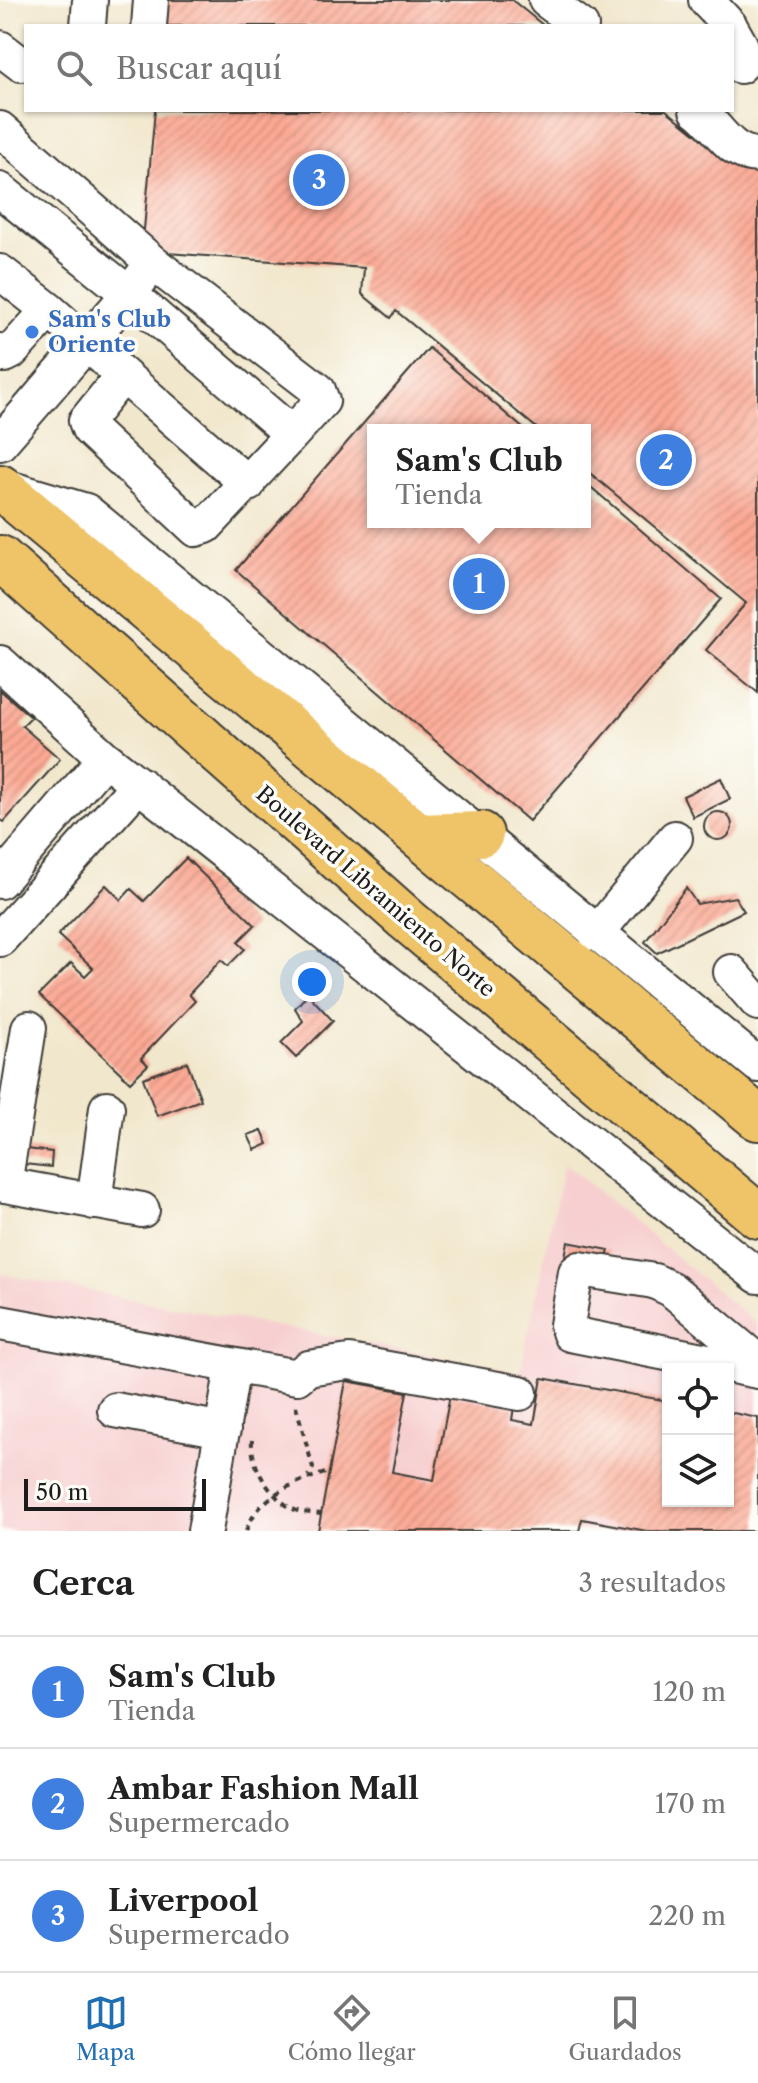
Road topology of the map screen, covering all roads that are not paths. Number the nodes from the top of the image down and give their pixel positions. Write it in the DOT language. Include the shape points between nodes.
graph roads {
  1 [pos="90,0"];
  2 [pos="151,0"];
  3 [pos="546,0"];
  4 [pos="706,0"];
  5 [pos="88,24"];
  6 [pos="149,24"];
  7 [pos="578,24"];
  8 [pos="727,24"];
  9 [pos="734,33"];
  10 [pos="743,67"];
  11 [pos="708,114"];
  12 [pos="0,129"];
  13 [pos="758,155"];
  14 [pos="0,190"];
  15 [pos="153,263"];
  16 [pos="0,272"];
  17 [pos="129,294"];
  18 [pos="49,310"];
  19 [pos="87,343"];
  20 [pos="0,351"];
  21 [pos="123,375"];
  22 [pos="292,434"];
  23 [pos="0,443"];
  24 [pos="248,484"];
  25 [pos="0,486"];
  26 [pos="0,558"];
  27 [pos="0,586"];
  28 [pos="0,663"];
  29 [pos="154,695"];
  30 [pos="105,758"];
  31 [pos="139,784"];
  32 [pos="481,834"];
  33 [pos="419,836"];
  34 [pos="675,838"];
  35 [pos="0,881"];
  36 [pos="596,934"];
  37 [pos="0,939"];
  38 [pos="731,972"];
  39 [pos="758,1003"];
  40 [pos="29,1028"];
  41 [pos="758,1065"];
  42 [pos="107,1108"];
  43 [pos="758,1118"];
  44 [pos="716,1181"];
  45 [pos="2,1184"];
  46 [pos="94,1202"];
  47 [pos="142,1210"];
  48 [pos="758,1216"];
  49 [pos="758,1244"];
  50 [pos="758,1276"];
  51 [pos="0,1323"];
  52 [pos="758,1362"];
  53 [pos="233,1366"];
  54 [pos="758,1371"];
  55 [pos="520,1393"];
  56 [pos="115,1410"];
  57 [pos="238,1434"];
  58 [pos="205,1531"];
  1 -- 5 [label="street"];
  2 -- 6 [label="street"];
  3 -- 7 [label="street"];
  4 -- 8 [label="street"];
  9 -- 10 [label="street"];
  11 -- 13 [label="street" via="728,145"];
  12 -- 15 [label="street"];
  14 -- 17 [label="street"];
  15 -- 17 [label="street"];
  15 -- 22 [label="street" via="318,390 322,401"];
  16 -- 18 [label="street"];
  17 -- 19 [label="street"];
  17 -- 22 [label="street"];
  18 -- 19 [label="street"];
  18 -- 20 [label="street" via="11,352"];
  19 -- 21 [label="street"];
  19 -- 23 [label="street"];
  21 -- 24 [label="street"];
  21 -- 24 [label="street" via="86,421 89,429 196,529 206,526"];
  22 -- 24 [label="street"];
  25 -- 32 [label="street" via="86,511"];
  25 -- 33 [label="highway"];
  26 -- 29 [label="highway, Boulevard Libramiento Norte"];
  27 -- 29 [label="highway" via="55,633"];
  28 -- 30 [label="street"];
  29 -- 44 [label="highway, Boulevard Libramiento Norte" via="406,919"];
  30 -- 31 [label="street"];
  30 -- 35 [label="street"];
  31 -- 37 [label="street"];
  31 -- 50 [label="street"];
  32 -- 33 [label="highway"];
  32 -- 36 [label="street"];
  33 -- 43 [label="highway"];
  34 -- 36 [label="street"];
  36 -- 41 [label="street"];
  38 -- 39 [label="street"];
  40 -- 45 [label="street"];
  42 -- 46 [label="street"];
  44 -- 48 [label="highway, Boulevard Libramiento Norte"];
  44 -- 49 [label="highway"];
  45 -- 46 [label="street"];
  46 -- 47 [label="street"];
  51 -- 53 [label="street"];
  52 -- 54 [label="street" via="671,1289 654,1281 576,1272 570,1334"];
  53 -- 55 [label="street" via="297,1377 308,1368 349,1362"];
  53 -- 57 [label="street"];
  56 -- 57 [label="street"];
  57 -- 58 [label="street"];
}
